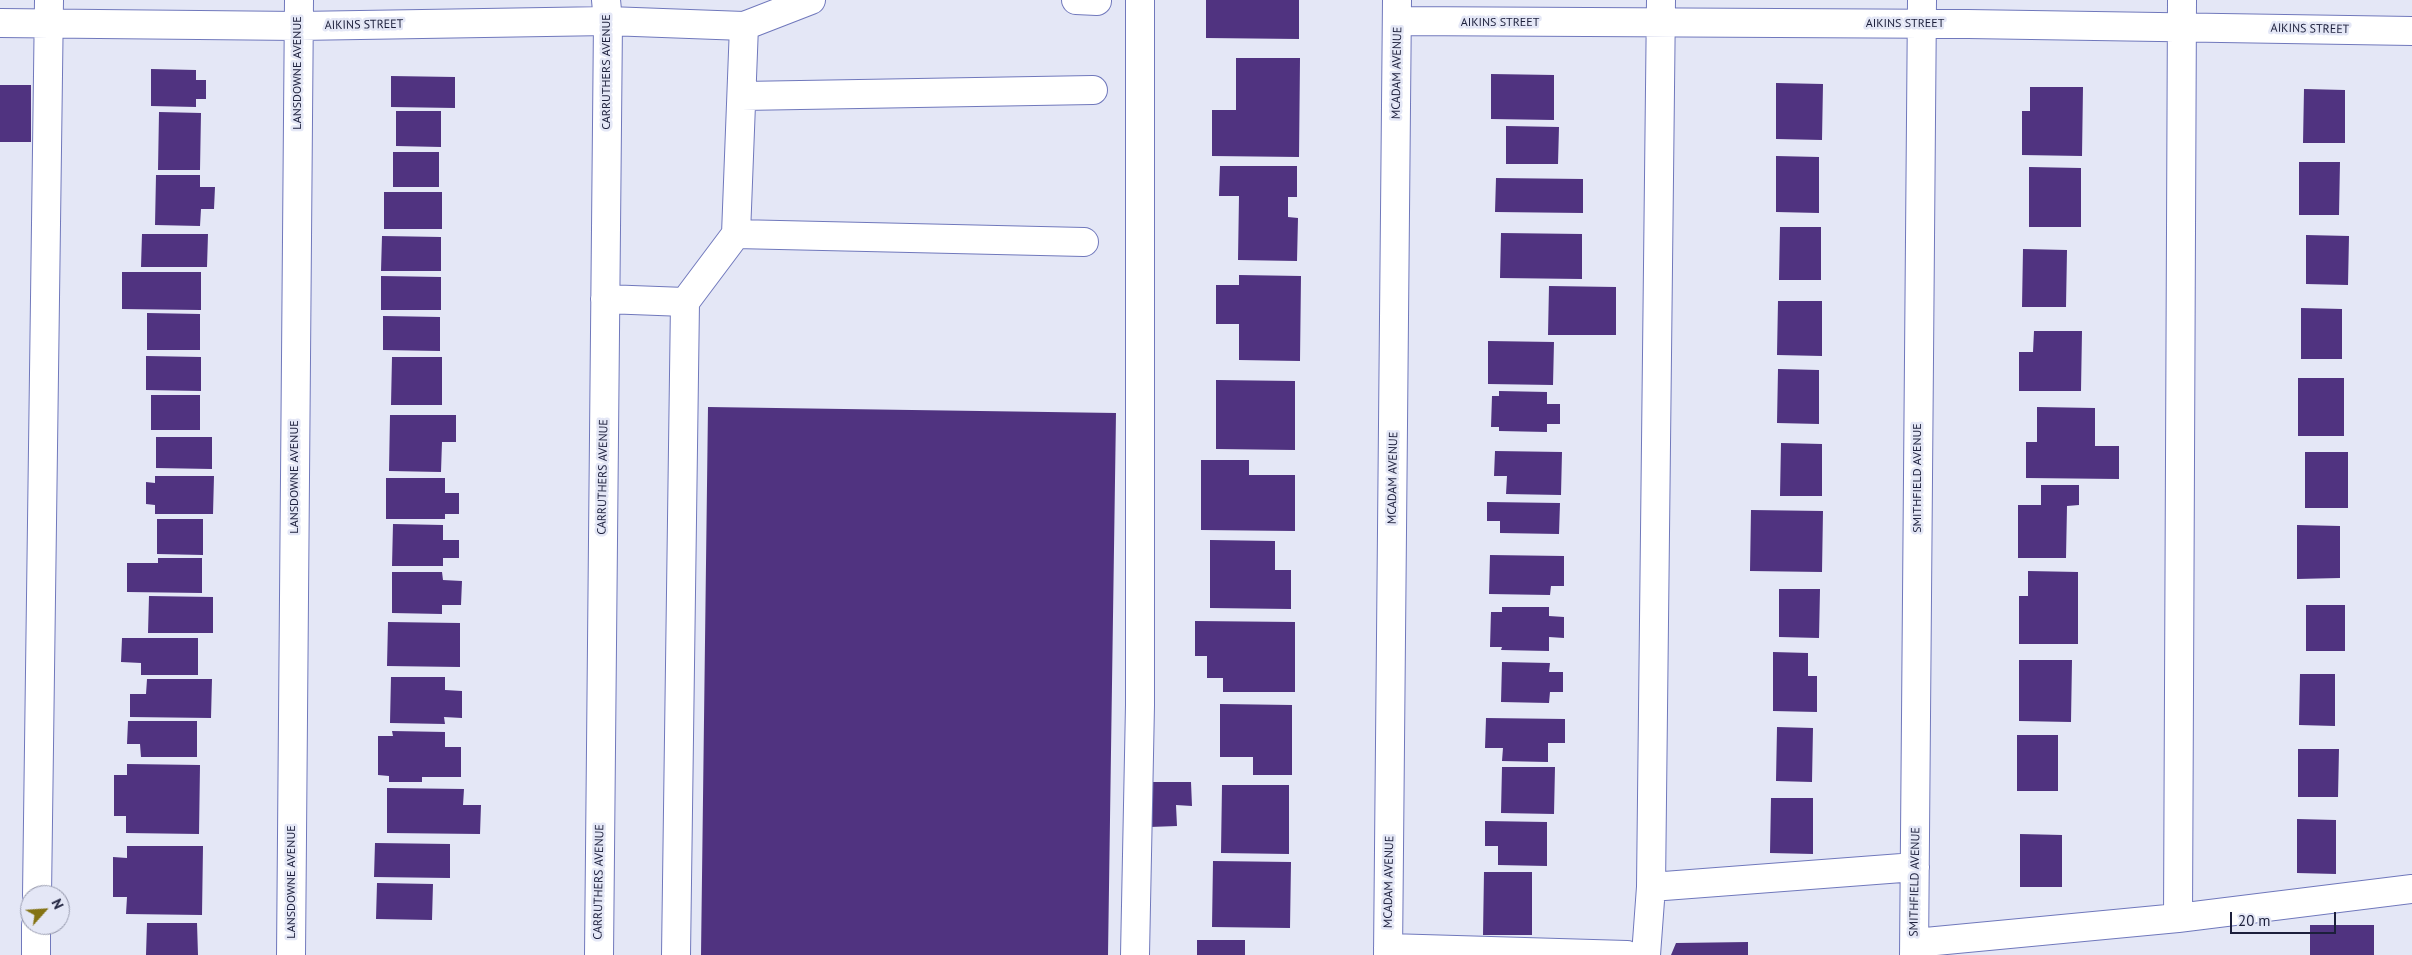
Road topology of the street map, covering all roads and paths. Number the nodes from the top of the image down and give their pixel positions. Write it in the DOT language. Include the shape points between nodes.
graph roads {
  1 [pos="811,0"];
  2 [pos="1076,0"];
  3 [pos="1097,0"];
  4 [pos="1140,0"];
  5 [pos="2182,0"];
  6 [pos="607,10"];
  7 [pos="1397,11"];
  8 [pos="49,12"];
  9 [pos="1661,12"];
  10 [pos="1922,12"];
  11 [pos="299,13"];
  12 [pos="0,23"];
  13 [pos="744,26"];
  14 [pos="2182,27"];
  15 [pos="2412,31"];
  16 [pos="1093,90"];
  17 [pos="742,96"];
  18 [pos="736,234"];
  19 [pos="1084,242"];
  20 [pos="605,299"];
  21 [pos="685,302"];
  22 [pos="1915,867"];
  23 [pos="37,885"];
  24 [pos="1651,887"];
  25 [pos="2412,888"];
  26 [pos="2178,918"];
  27 [pos="36,935"];
  28 [pos="1914,949"];
  29 [pos="1388,952"];
  30 [pos="36,955"];
  31 [pos="291,955"];
  32 [pos="599,955"];
  33 [pos="676,955"];
  34 [pos="1135,955"];
  35 [pos="1627,955"];
  36 [pos="1646,955"];
  1 -- 13 [label="street"];
  2 -- 3 [label="street"];
  4 -- 34 [label="street" via="1140,705"];
  5 -- 14 [label="street"];
  6 -- 11 [label="street, AIKINS STREET"];
  6 -- 13 [label="street, AIKINS STREET"];
  6 -- 20 [label="street, CARRUTHERS AVENUE"];
  7 -- 9 [label="street, AIKINS STREET"];
  7 -- 29 [label="street, MCADAM AVENUE"];
  8 -- 11 [label="street, AIKINS STREET"];
  8 -- 12 [label="street, AIKINS STREET"];
  8 -- 23 [label="street"];
  9 -- 10 [label="street, AIKINS STREET"];
  9 -- 24 [label="street"];
  10 -- 14 [label="street, AIKINS STREET"];
  10 -- 22 [label="street, SMITHFIELD AVENUE"];
  11 -- 31 [label="street, LANSDOWNE AVENUE"];
  13 -- 17 [label="street"];
  14 -- 15 [label="street, AIKINS STREET"];
  14 -- 26 [label="street"];
  16 -- 17 [label="street"];
  17 -- 18 [label="street"];
  18 -- 19 [label="street"];
  18 -- 21 [label="street"];
  20 -- 21 [label="street"];
  20 -- 32 [label="street, CARRUTHERS AVENUE"];
  21 -- 33 [label="street"];
  22 -- 24 [label="street"];
  22 -- 28 [label="street, SMITHFIELD AVENUE"];
  24 -- 36 [label="street"];
  25 -- 26 [label="street"];
  26 -- 28 [label="street"];
  27 -- 30 [label="street"];
  29 -- 35 [label="street"];
}
